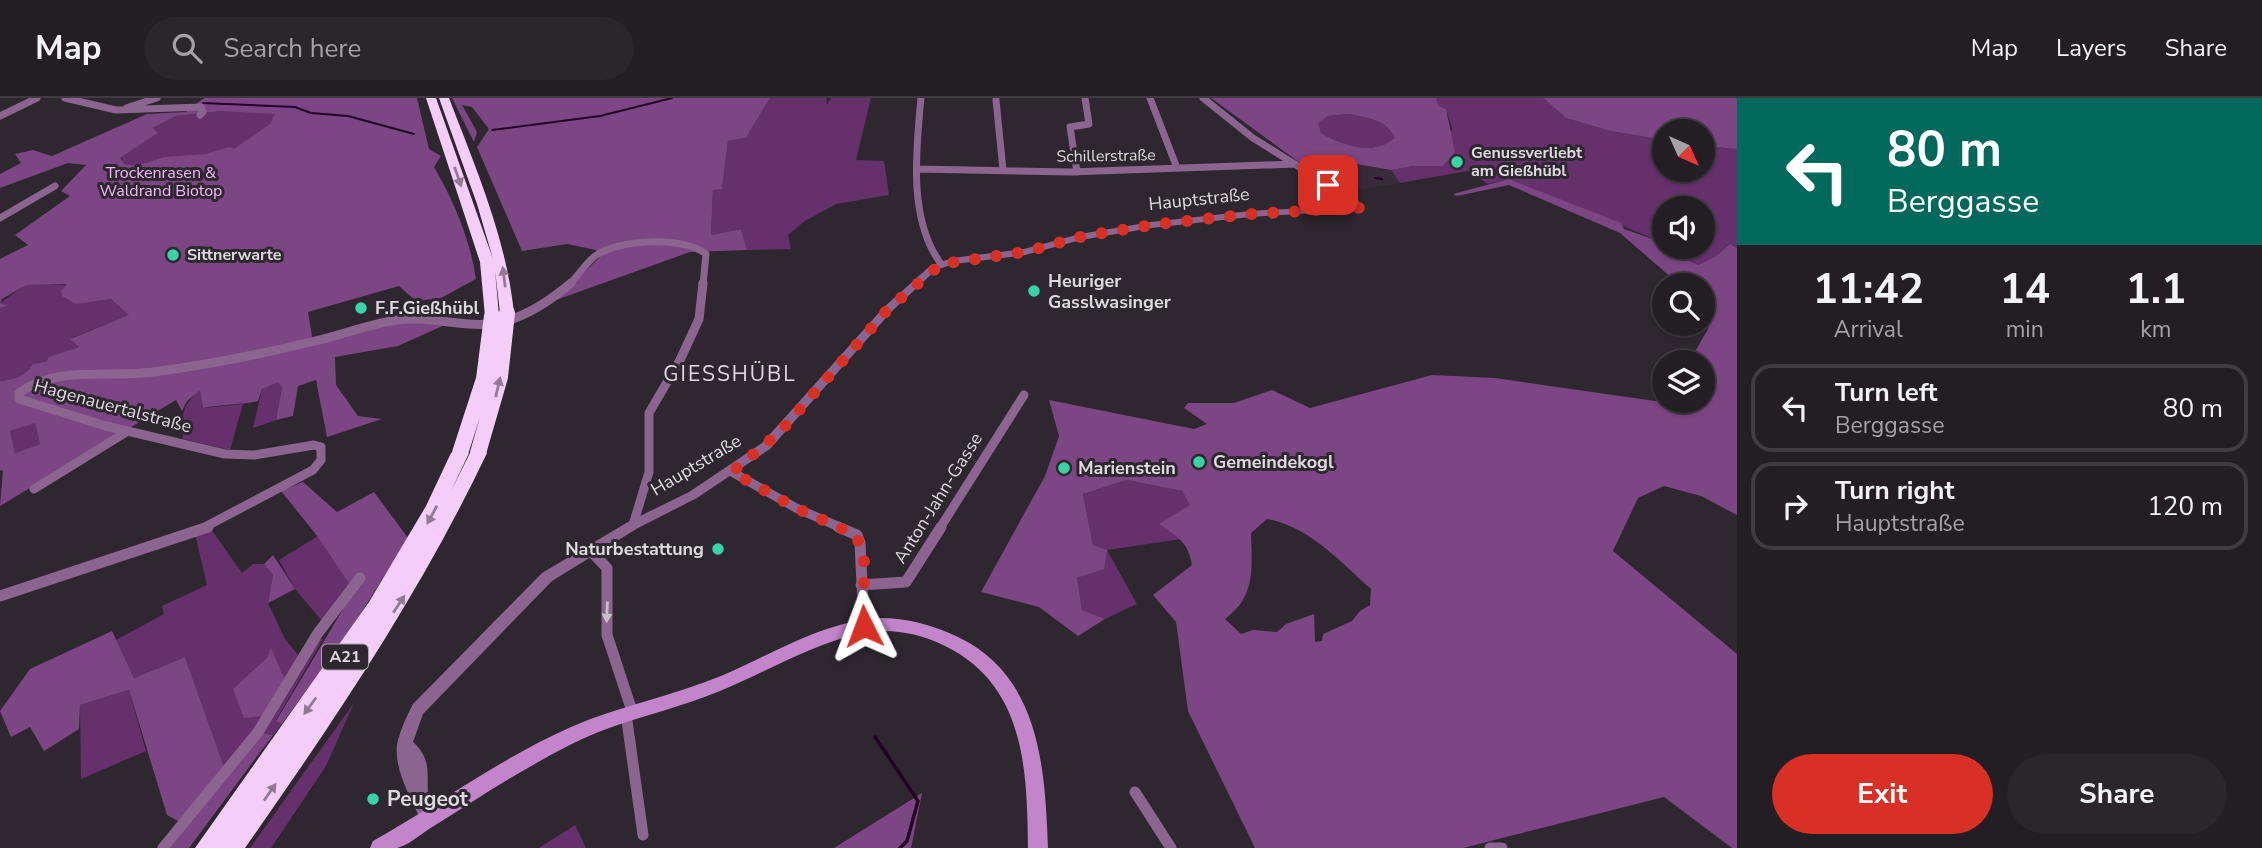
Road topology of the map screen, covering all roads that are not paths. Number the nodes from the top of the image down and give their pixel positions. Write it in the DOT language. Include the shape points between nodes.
graph roads {
  1 [pos="37,98"];
  2 [pos="65,98"];
  3 [pos="157,98"];
  4 [pos="431,98"];
  5 [pos="443,98"];
  6 [pos="921,98"];
  7 [pos="1084,98"];
  8 [pos="1150,98"];
  9 [pos="1203,98"];
  10 [pos="996,100"];
  11 [pos="119,111"];
  12 [pos="200,115"];
  13 [pos="0,116"];
  14 [pos="1295,164"];
  15 [pos="917,169"];
  16 [pos="1177,169"];
  17 [pos="1003,170"];
  18 [pos="1077,172"];
  19 [pos="55,186"];
  20 [pos="1358,208"];
  21 [pos="0,218"];
  22 [pos="941,264"];
  23 [pos="500,315"];
  24 [pos="1024,395"];
  25 [pos="128,431"];
  26 [pos="469,453"];
  27 [pos="732,472"];
  28 [pos="34,489"];
  29 [pos="633,525"];
  30 [pos="591,551"];
  31 [pos="360,578"];
  32 [pos="861,584"];
  33 [pos="0,596"];
  34 [pos="864,626"];
  35 [pos="629,712"];
  36 [pos="1135,792"];
  37 [pos="429,819"];
  38 [pos="643,835"];
  39 [pos="163,848"];
  40 [pos="207,848"];
  41 [pos="231,848"];
  42 [pos="380,848"];
  43 [pos="1038,848"];
  44 [pos="1171,848"];
  45 [pos="1490,848"];
  46 [pos="1502,848"];
  1 -- 13 [label="street"];
  2 -- 11 [label="street"];
  3 -- 11 [label="street"];
  4 -- 23 [label="highway, A21, one-way" via="487,262"];
  23 -- 5 [label="highway, A21, one-way" via="505,278 497,241"];
  6 -- 15 [label="street"];
  7 -- 18 [label="street" via="1089,124 1070,127"];
  8 -- 16 [label="street"];
  9 -- 14 [label="street"];
  10 -- 17 [label="street"];
  11 -- 12 [label="street" via="174,112 201,107"];
  14 -- 16 [label="street, Schillerstraße"];
  14 -- 20 [label="street"];
  15 -- 17 [label="street, Schillerstraße"];
  15 -- 22 [label="street" via="927,245"];
  16 -- 18 [label="street, Schillerstraße"];
  17 -- 18 [label="street, Schillerstraße"];
  19 -- 21 [label="street"];
  20 -- 22 [label="street, Hauptstraße" via="1151,225 1025,252"];
  22 -- 27 [label="street, Hauptstraße" via="888,309 780,432"];
  23 -- 26 [label="highway, A21, bridge"];
  24 -- 32 [label="street, Anton-Jahn-Gasse" via="906,582"];
  25 -- 28 [label="street"];
  25 -- 29 [label="street, Hagenauertalstraße" via="28,404 19,399 19,393 27,385 53,376 150,372 303,344 406,318 476,326 498,323 544,302 571,282 594,256 616,247 680,243 700,247 706,254 701,311 686,349 649,413 649,472"];
  25 -- 33 [label="street, Hagenauertalstraße" via="225,454 254,455 314,445 321,447 323,454 313,470 207,527"];
  26 -- 40 [label="highway, A21, one-way" via="345,657"];
  41 -- 26 [label="highway, A21, one-way" via="414,580 453,509"];
  27 -- 29 [label="street, Hauptstraße"];
  27 -- 32 [label="street" via="856,535 864,556"];
  29 -- 30 [label="street, Hauptstraße"];
  30 -- 35 [label="street, one-way" via="607,568 607,635"];
  30 -- 37 [label="street, Hauptstraße" via="547,576 418,709 407,730 404,768 420,792"];
  31 -- 39 [label="street" via="318,633 258,732"];
  32 -- 34 [label="street"];
  34 -- 35 [label="main road" via="827,637 713,687"];
  34 -- 43 [label="main road" via="915,628 959,642 995,670 1027,732"];
  35 -- 37 [label="main road" via="546,749"];
  35 -- 38 [label="street"];
  36 -- 44 [label="street"];
  37 -- 42 [label="main road"];
  45 -- 46 [label="street"];
}
